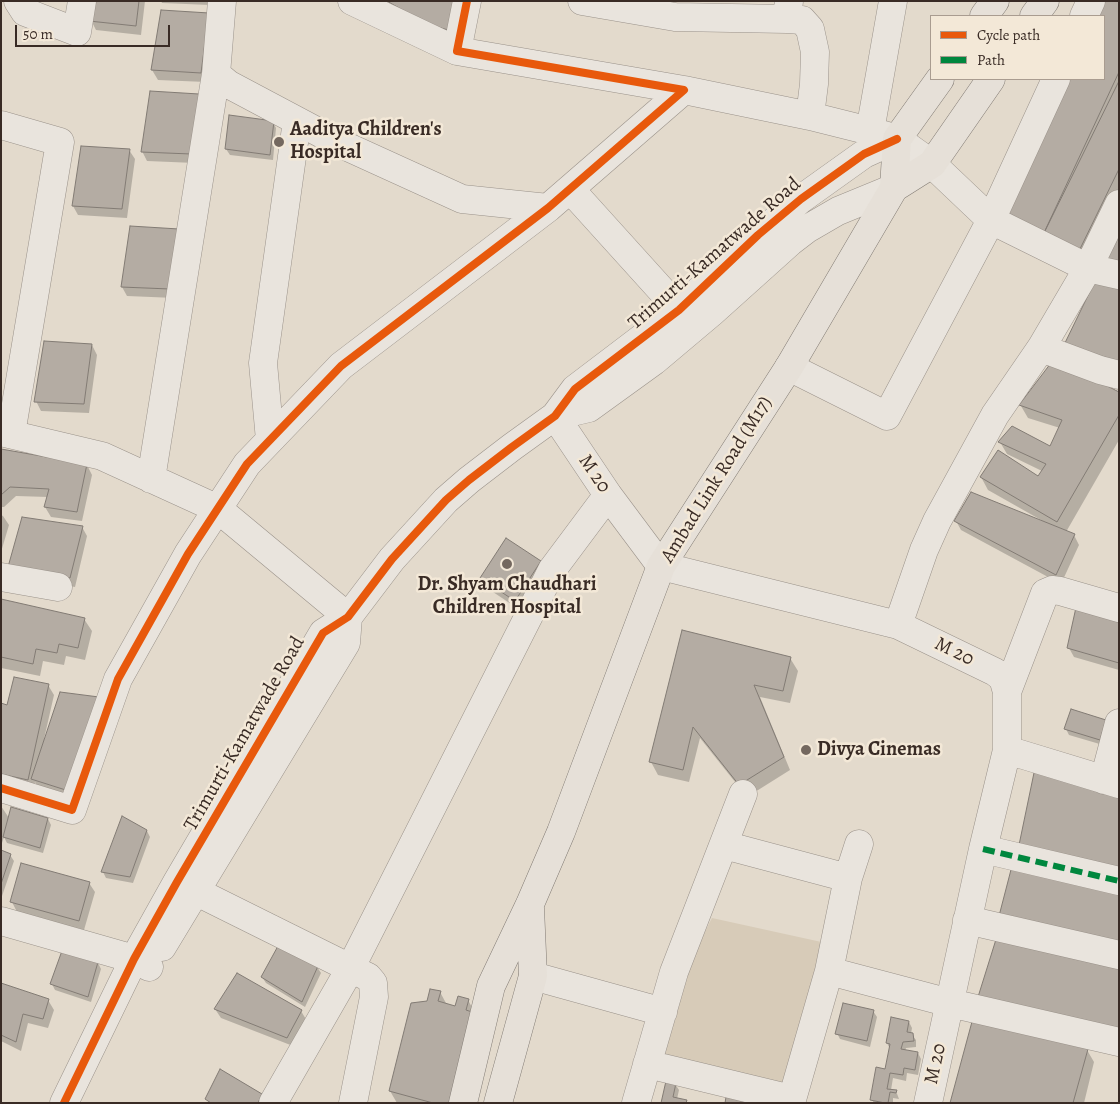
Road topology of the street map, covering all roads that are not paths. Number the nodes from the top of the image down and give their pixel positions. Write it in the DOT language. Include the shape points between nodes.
graph roads {
  1 [pos="18,1"];
  2 [pos="82,1"];
  3 [pos="222,1"];
  4 [pos="352,1"];
  5 [pos="466,1"];
  6 [pos="582,1"];
  7 [pos="893,1"];
  8 [pos="995,1"];
  9 [pos="1045,1"];
  10 [pos="1091,1"];
  11 [pos="676,9"];
  12 [pos="788,10"];
  13 [pos="985,15"];
  14 [pos="1035,15"];
  15 [pos="1084,15"];
  16 [pos="457,51"];
  17 [pos="216,74"];
  18 [pos="939,80"];
  19 [pos="990,80"];
  20 [pos="1056,80"];
  21 [pos="684,90"];
  22 [pos="810,116"];
  23 [pos="298,121"];
  24 [pos="1,125"];
  25 [pos="870,131"];
  26 [pos="897,139"];
  27 [pos="932,164"];
  28 [pos="894,188"];
  29 [pos="570,189"];
  30 [pos="1119,204"];
  31 [pos="548,208"];
  32 [pos="990,220"];
  33 [pos="1088,268"];
  34 [pos="1119,275"];
  35 [pos="687,319"];
  36 [pos="1040,348"];
  37 [pos="789,367"];
  38 [pos="1119,375"];
  39 [pos="555,416"];
  40 [pos="6,433"];
  41 [pos="270,440"];
  42 [pos="152,479"];
  43 [pos="608,495"];
  44 [pos="218,509"];
  45 [pos="661,566"];
  46 [pos="1,577"];
  47 [pos="58,587"];
  48 [pos="1119,608"];
  49 [pos="348,617"];
  50 [pos="898,625"];
  51 [pos="1007,692"];
  52 [pos="1119,723"];
  53 [pos="1007,750"];
  54 [pos="1112,782"];
  55 [pos="1,788"];
  56 [pos="744,794"];
  57 [pos="724,844"];
  58 [pos="859,844"];
  59 [pos="983,849"];
  60 [pos="848,878"];
  61 [pos="1119,881"];
  62 [pos="195,891"];
  63 [pos="530,904"];
  64 [pos="967,920"];
  65 [pos="1,921"];
  66 [pos="1119,955"];
  67 [pos="142,964"];
  68 [pos="350,969"];
  69 [pos="829,970"];
  70 [pos="533,976"];
  71 [pos="950,1002"];
  72 [pos="663,1012"];
  73 [pos="1119,1042"];
  74 [pos="648,1064"];
  75 [pos="792,1101"];
  76 [pos="64,1103"];
  77 [pos="84,1103"];
  78 [pos="273,1103"];
  79 [pos="353,1103"];
  80 [pos="463,1103"];
  81 [pos="498,1103"];
  82 [pos="636,1103"];
  83 [pos="928,1103"];
  1 -- 2 [label="street" via="25,12 77,32"];
  3 -- 17 [label="street"];
  4 -- 16 [label="street"];
  5 -- 16 [label="street"];
  6 -- 11 [label="street"];
  7 -- 25 [label="street"];
  8 -- 13 [label="main road"];
  9 -- 14 [label="main road"];
  10 -- 15 [label="street"];
  11 -- 12 [label="street"];
  12 -- 22 [label="street" via="810,29 815,52"];
  16 -- 21 [label="street"];
  17 -- 23 [label="street" via="228,84"];
  17 -- 42 [label="street"];
  18 -- 26 [label="main road"];
  19 -- 27 [label="main road"];
  20 -- 32 [label="street"];
  21 -- 22 [label="street"];
  21 -- 29 [label="street"];
  22 -- 25 [label="street"];
  23 -- 31 [label="street" via="462,199"];
  23 -- 41 [label="street" via="262,363"];
  24 -- 40 [label="street" via="60,142"];
  25 -- 26 [label="street"];
  26 -- 27 [label="street"];
  26 -- 28 [label="main road, Ambad Link Road (M17)"];
  26 -- 35 [label="street, Trimurti-Kamatwade Road" via="864,154 801,199 758,236"];
  27 -- 28 [label="main road"];
  27 -- 32 [label="street"];
  28 -- 35 [label="street, Trimurti-Kamatwade Road" via="838,211 807,229"];
  28 -- 37 [label="main road, Ambad Link Road (M17)"];
  29 -- 31 [label="street"];
  29 -- 35 [label="street"];
  30 -- 33 [label="street"];
  31 -- 41 [label="street" via="341,366"];
  32 -- 33 [label="street"];
  32 -- 37 [label="street" via="887,416"];
  33 -- 34 [label="street"];
  33 -- 36 [label="street"];
  35 -- 39 [label="street, Trimurti-Kamatwade Road" via="654,361 589,408"];
  36 -- 38 [label="street"];
  36 -- 50 [label="street" via="996,415 936,521"];
  37 -- 45 [label="main road, Ambad Link Road (M17)"];
  39 -- 43 [label="street, M 20"];
  39 -- 49 [label="street, Trimurti-Kamatwade Road" via="446,500 392,559"];
  40 -- 42 [label="street" via="102,456"];
  41 -- 44 [label="street" via="247,464"];
  42 -- 44 [label="street"];
  43 -- 45 [label="street, M 20"];
  43 -- 68 [label="street" via="552,570"];
  44 -- 49 [label="street"];
  44 -- 55 [label="street" via="188,554 118,679 72,810"];
  45 -- 50 [label="street, M 20"];
  45 -- 63 [label="main road, Ambad Link Road (M17)" via="562,832"];
  46 -- 47 [label="street"];
  48 -- 51 [label="street" via="1060,591 1045,593"];
  49 -- 62 [label="street, Trimurti-Kamatwade Road" via="346,643"];
  49 -- 67 [label="street, Trimurti-Kamatwade Road" via="323,633 177,882"];
  50 -- 51 [label="street, M 20" via="995,672 1003,678"];
  51 -- 53 [label="street, M 20"];
  52 -- 54 [label="street"];
  53 -- 54 [label="street"];
  53 -- 59 [label="street, M 20"];
  56 -- 57 [label="street"];
  57 -- 60 [label="street"];
  57 -- 72 [label="street" via="674,972"];
  58 -- 60 [label="street"];
  59 -- 61 [label="street"];
  59 -- 64 [label="street, M 20"];
  60 -- 69 [label="street"];
  62 -- 67 [label="street, Trimurti-Kamatwade Road"];
  62 -- 68 [label="street"];
  63 -- 70 [label="main road, Ambad Link Road (M17)"];
  63 -- 80 [label="main road, Ambad Link Road (M17)" via="491,986"];
  64 -- 66 [label="street"];
  64 -- 71 [label="street, M 20"];
  65 -- 67 [label="street"];
  67 -- 76 [label="street, Trimurti-Kamatwade Road"];
  67 -- 77 [label="street, Trimurti-Kamatwade Road"];
  68 -- 78 [label="street"];
  68 -- 79 [label="street" via="373,982 375,990"];
  69 -- 71 [label="street"];
  69 -- 75 [label="street"];
  70 -- 72 [label="street"];
  70 -- 81 [label="main road, Ambad Link Road (M17)"];
  71 -- 73 [label="street"];
  71 -- 83 [label="street, M 20"];
  72 -- 74 [label="street"];
  74 -- 75 [label="street"];
  74 -- 82 [label="street"];
}
